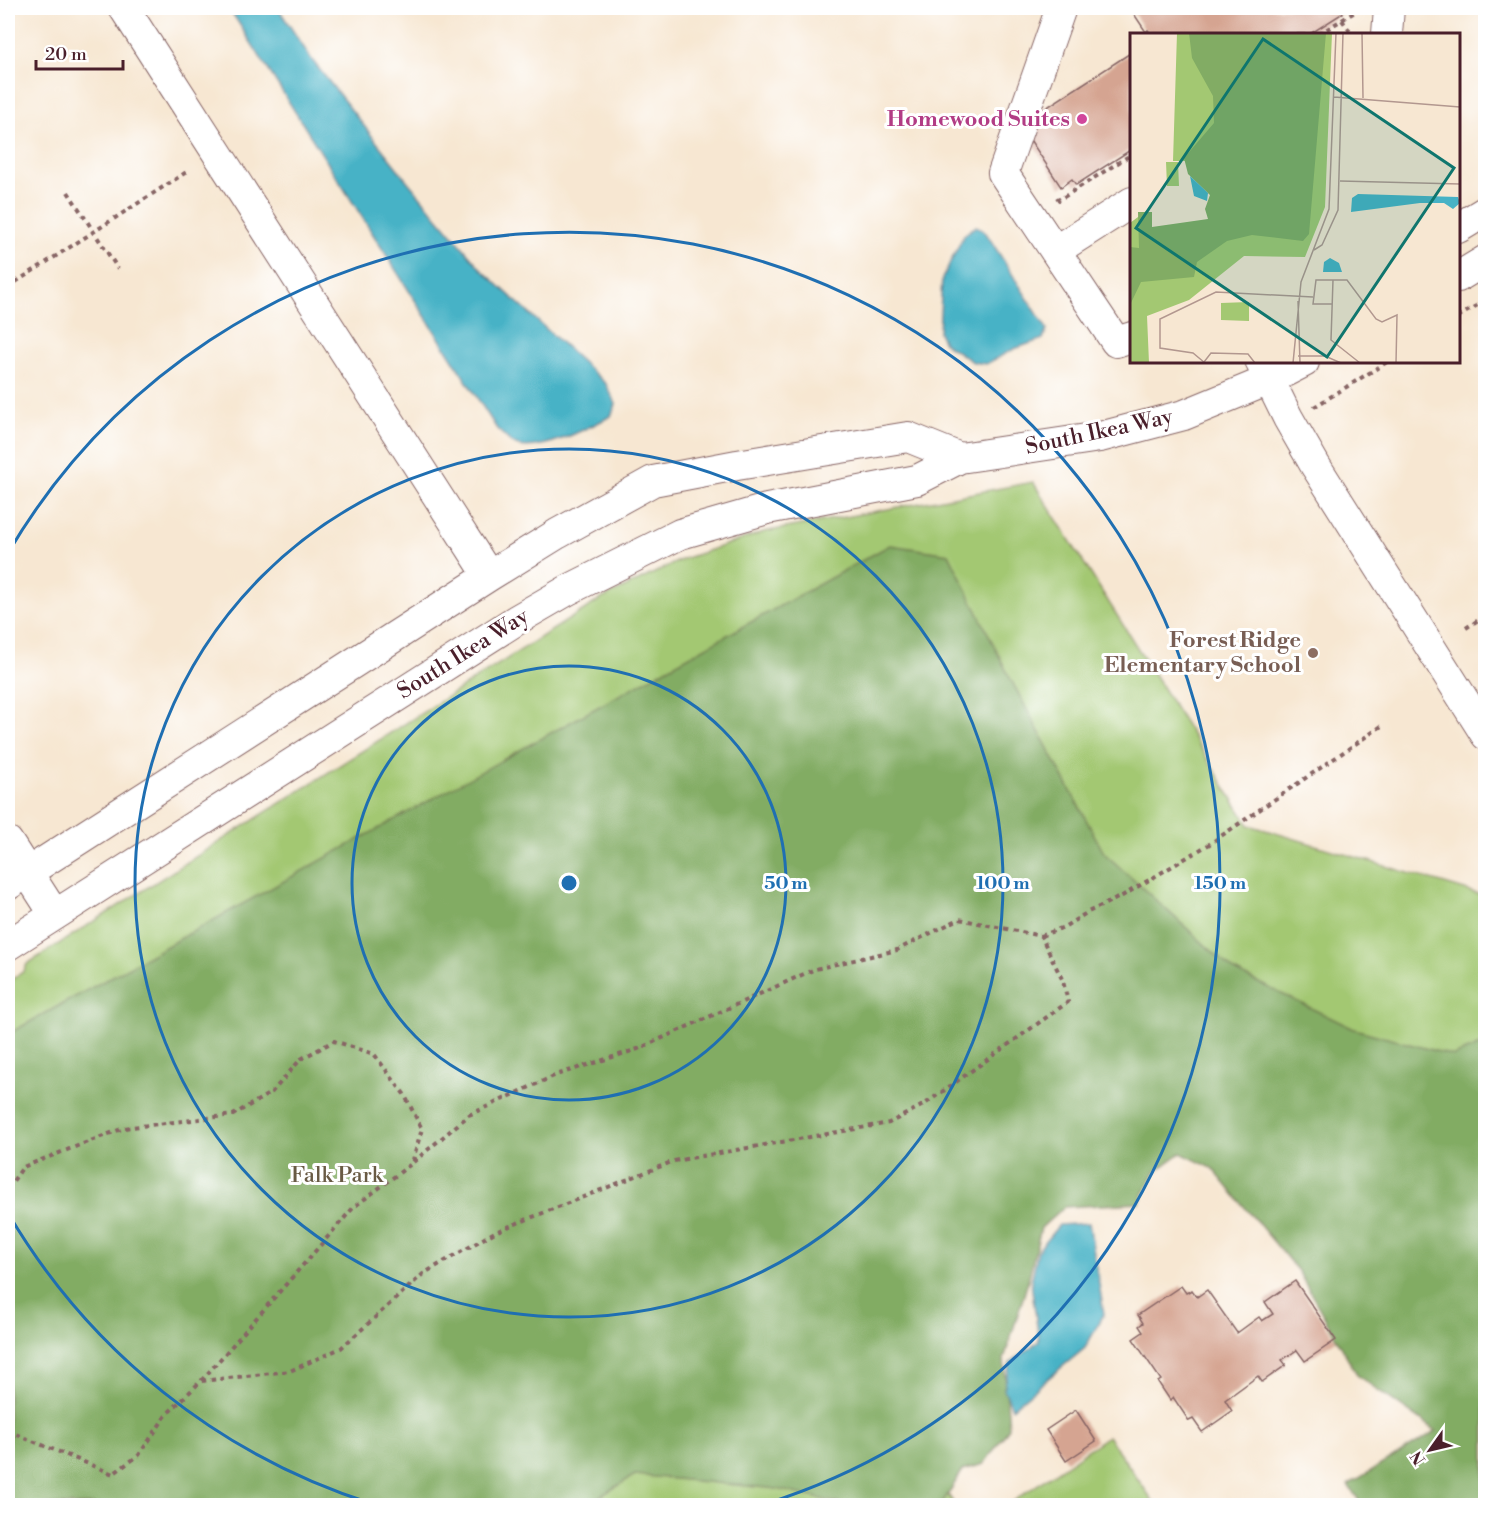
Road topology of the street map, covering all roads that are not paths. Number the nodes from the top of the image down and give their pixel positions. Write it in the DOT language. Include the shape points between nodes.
graph roads {
  1 [pos="124,8"];
  2 [pos="1061,8"];
  3 [pos="1389,8"];
  4 [pos="1388,33"];
  5 [pos="1130,203"];
  6 [pos="1485,211"];
  7 [pos="1460,227"];
  8 [pos="1055,250"];
  9 [pos="1485,260"];
  10 [pos="1460,276"];
  11 [pos="1130,337"];
  12 [pos="1297,363"];
  13 [pos="1265,371"];
  14 [pos="960,458"];
  15 [pos="489,576"];
  16 [pos="1485,735"];
  17 [pos="8,842"];
  18 [pos="18,878"];
  19 [pos="55,915"];
  20 [pos="8,945"];
  1 -- 15 [label="street"];
  2 -- 8 [label="street" via="1003,173"];
  3 -- 4 [label="street"];
  5 -- 8 [label="street"];
  6 -- 7 [label="street"];
  8 -- 11 [label="street" via="1116,342"];
  9 -- 10 [label="street"];
  12 -- 13 [label="street, South Ikea Way"];
  13 -- 14 [label="street, South Ikea Way" via="1184,415 1100,437"];
  13 -- 16 [label="street" via="1315,465"];
  14 -- 15 [label="street" via="908,437 653,481"];
  14 -- 19 [label="street, South Ikea Way" via="917,480 767,509 680,534 578,585 518,619"];
  15 -- 18 [label="street"];
  17 -- 18 [label="street"];
  18 -- 19 [label="street"];
  19 -- 20 [label="street, South Ikea Way"];
}
